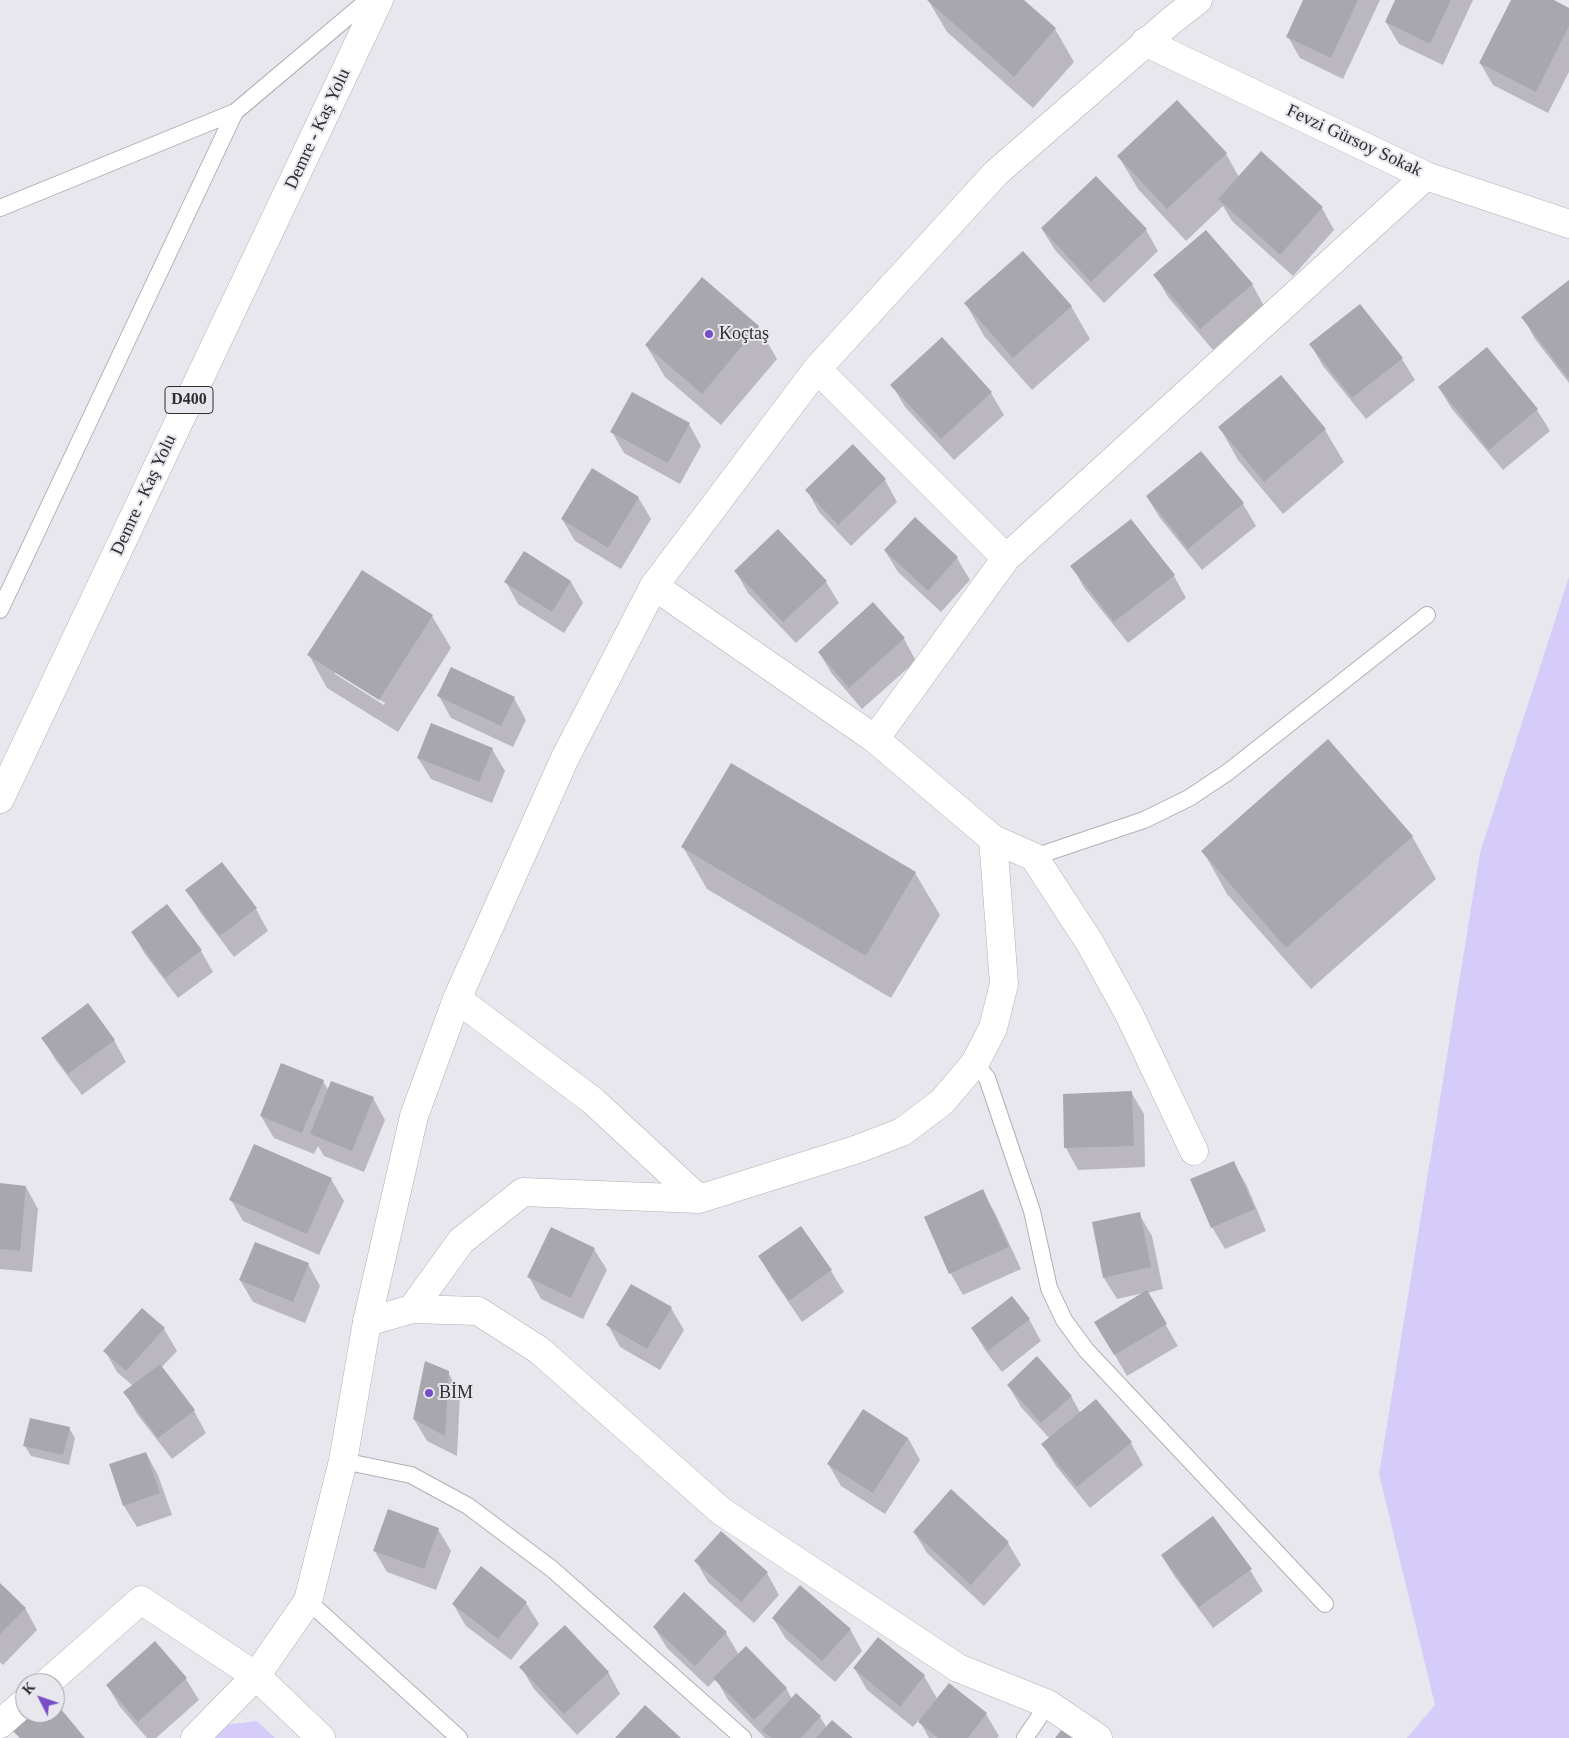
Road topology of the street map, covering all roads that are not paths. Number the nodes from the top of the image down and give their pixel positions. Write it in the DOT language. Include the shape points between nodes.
graph roads {
  1 [pos="368,0"];
  2 [pos="378,0"];
  3 [pos="1198,0"];
  4 [pos="1145,42"];
  5 [pos="235,112"];
  6 [pos="1426,176"];
  7 [pos="0,208"];
  8 [pos="1569,224"];
  9 [pos="817,369"];
  10 [pos="1006,558"];
  11 [pos="654,586"];
  12 [pos="0,610"];
  13 [pos="1427,615"];
  14 [pos="876,739"];
  15 [pos="0,799"];
  16 [pos="993,839"];
  17 [pos="1034,857"];
  18 [pos="457,999"];
  19 [pos="975,1063"];
  20 [pos="1194,1151"];
  21 [pos="699,1199"];
  22 [pos="412,1309"];
  23 [pos="367,1322"];
  24 [pos="343,1461"];
  25 [pos="308,1601"];
  26 [pos="1325,1604"];
  27 [pos="58,1673"];
  28 [pos="256,1676"];
  29 [pos="1048,1704"];
  30 [pos="15,1711"];
  31 [pos="0,1724"];
  32 [pos="195,1738"];
  33 [pos="321,1738"];
  34 [pos="459,1738"];
  35 [pos="743,1738"];
  36 [pos="1026,1738"];
  37 [pos="1098,1738"];
  1 -- 5 [label="lane"];
  2 -- 15 [label="main road, Demre - Kaş Yolu / D400"];
  3 -- 4 [label="main road"];
  4 -- 6 [label="main road, Fevzi Gürsoy Sokak"];
  4 -- 9 [label="main road" via="996,173"];
  5 -- 7 [label="lane"];
  5 -- 12 [label="lane"];
  6 -- 8 [label="main road, Fevzi Gürsoy Sokak"];
  6 -- 10 [label="main road"];
  9 -- 10 [label="main road"];
  9 -- 11 [label="main road"];
  10 -- 14 [label="main road"];
  11 -- 14 [label="main road"];
  11 -- 18 [label="main road" via="565,758"];
  13 -- 17 [label="lane" via="1228,772 1189,798 1144,820"];
  14 -- 16 [label="main road"];
  16 -- 17 [label="main road"];
  16 -- 19 [label="main road" via="1004,984 992,1028"];
  17 -- 20 [label="main road" via="1090,943 1129,1014"];
  18 -- 21 [label="main road" via="593,1101"];
  18 -- 23 [label="main road" via="414,1116"];
  19 -- 21 [label="main road" via="942,1102 902,1132"];
  19 -- 26 [label="lane" via="987,1078 1032,1211 1049,1288 1064,1320 1086,1350"];
  21 -- 22 [label="main road" via="523,1192 461,1241"];
  22 -- 23 [label="main road"];
  22 -- 29 [label="main road" via="478,1310 539,1350 721,1511 958,1668"];
  23 -- 24 [label="main road"];
  24 -- 25 [label="main road"];
  24 -- 35 [label="lane" via="411,1475 468,1506 552,1570"];
  25 -- 28 [label="main road"];
  25 -- 34 [label="lane"];
  27 -- 28 [label="main road" via="141,1600"];
  28 -- 32 [label="main road"];
  28 -- 33 [label="main road"];
  29 -- 36 [label="lane"];
  29 -- 37 [label="main road"];
  30 -- 31 [label="main road"];
}
